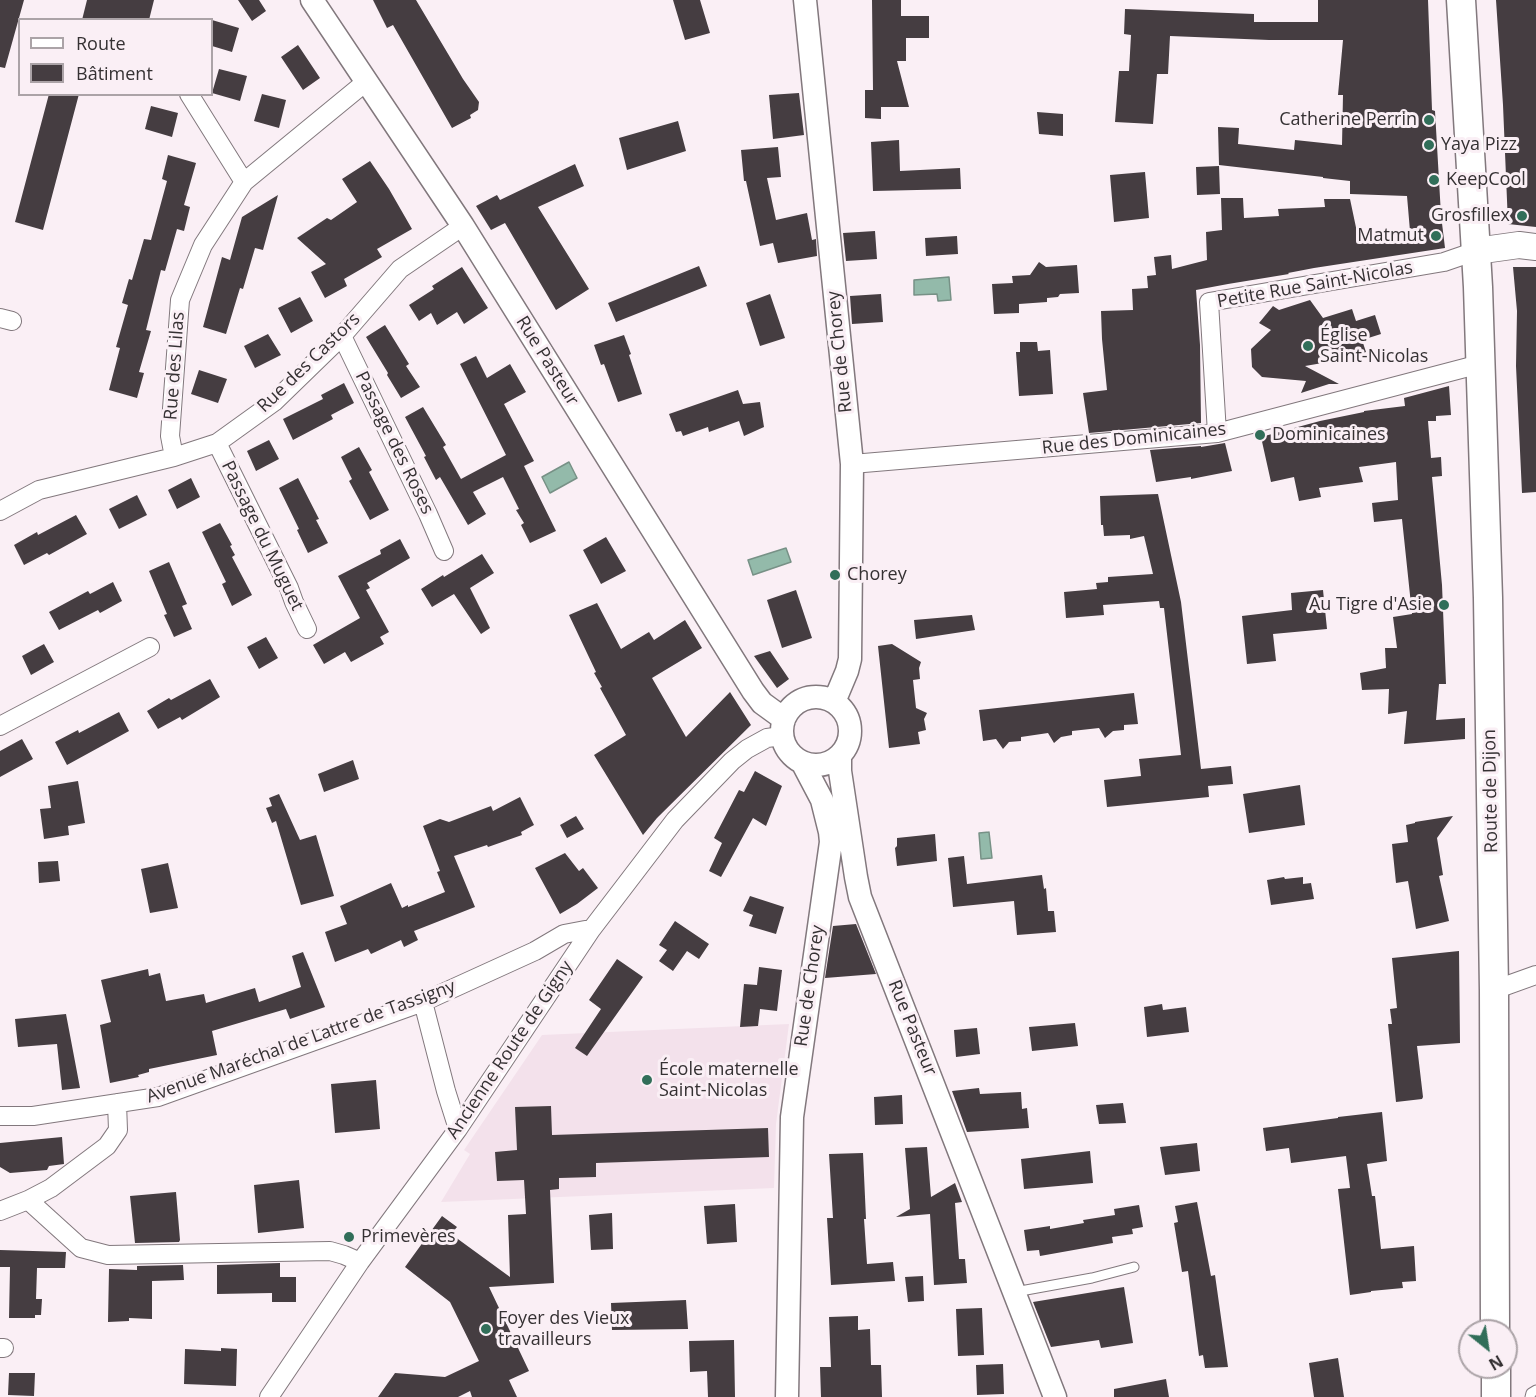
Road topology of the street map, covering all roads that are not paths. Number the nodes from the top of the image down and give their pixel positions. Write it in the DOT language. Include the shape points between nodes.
graph roads {
  1 [pos="312,0"];
  2 [pos="805,0"];
  3 [pos="1461,0"];
  4 [pos="367,81"];
  5 [pos="190,96"];
  6 [pos="244,182"];
  7 [pos="463,226"];
  8 [pos="1536,247"];
  9 [pos="1476,250"];
  10 [pos="342,336"];
  11 [pos="1480,364"];
  12 [pos="1217,433"];
  13 [pos="217,443"];
  14 [pos="174,457"];
  15 [pos="852,464"];
  16 [pos="0,511"];
  17 [pos="444,551"];
  18 [pos="307,629"];
  19 [pos="150,647"];
  20 [pos="834,702"];
  21 [pos="0,726"];
  22 [pos="783,727"];
  23 [pos="840,756"];
  24 [pos="802,762"];
  25 [pos="591,930"];
  26 [pos="1536,975"];
  27 [pos="1494,990"];
  28 [pos="423,1002"];
  29 [pos="117,1103"];
  30 [pos="0,1116"];
  31 [pos="458,1129"];
  32 [pos="28,1200"];
  33 [pos="0,1211"];
  34 [pos="360,1262"];
  35 [pos="1134,1267"];
  36 [pos="1015,1292"];
  37 [pos="1495,1319"];
  38 [pos="1496,1379"];
  39 [pos="1536,1389"];
  40 [pos="269,1397"];
  41 [pos="787,1397"];
  42 [pos="1055,1397"];
  43 [pos="1496,1397"];
  44 [pos="1530,1397"];
  1 -- 4 [label="street, Rue Pasteur"];
  2 -- 15 [label="street, Rue de Chorey"];
  3 -- 9 [label="main road, Route de Dijon"];
  4 -- 6 [label="street, Rue des Lilas"];
  4 -- 7 [label="street, Rue Pasteur"];
  5 -- 6 [label="street"];
  6 -- 14 [label="street, Rue des Lilas" via="203,245 180,300 170,436"];
  7 -- 10 [label="street, Rue des Castors" via="400,269"];
  7 -- 22 [label="street, Rue Pasteur" via="753,691"];
  8 -- 9 [label="main road"];
  9 -- 11 [label="main road, Route de Dijon"];
  9 -- 12 [label="street, Petite Rue Saint-Nicolas" via="1444,262 1209,302"];
  10 -- 13 [label="street, Rue des Castors" via="274,402"];
  10 -- 17 [label="street, Passage des Roses"];
  11 -- 12 [label="street, Rue des Dominicaines"];
  11 -- 27 [label="main road, Route de Dijon"];
  12 -- 15 [label="street, Rue des Dominicaines"];
  13 -- 14 [label="street, Rue des Castors"];
  13 -- 18 [label="street, Passage du Muguet"];
  14 -- 16 [label="street, Rue des Castors" via="39,490"];
  15 -- 20 [label="street, Rue de Chorey" via="850,659"];
  19 -- 21 [label="street"];
  20 -- 22 [label="street" via="820,697 805,699 792,706"];
  20 -- 23 [label="street" via="846,715 850,732"];
  22 -- 24 [label="street" via="788,752"];
  22 -- 25 [label="street, Ancienne Route de Gigny" via="732,761 675,820"];
  23 -- 24 [label="street" via="818,766"];
  23 -- 36 [label="street, Rue Pasteur" via="860,897"];
  24 -- 41 [label="street, Rue de Chorey" via="822,800 831,842 792,1118"];
  25 -- 28 [label="street, Avenue Maréchal de Lattre de Tassigny" via="564,934"];
  25 -- 31 [label="street, Ancienne Route de Gigny"];
  26 -- 27 [label="street"];
  27 -- 37 [label="main road, Route de Dijon"];
  28 -- 29 [label="street, Avenue Maréchal de Lattre de Tassigny" via="158,1097"];
  28 -- 31 [label="street"];
  29 -- 30 [label="street, Avenue Maréchal de Lattre de Tassigny" via="33,1116"];
  29 -- 32 [label="street" via="118,1130 107,1146 51,1188"];
  31 -- 34 [label="street, Ancienne Route de Gigny"];
  32 -- 33 [label="street"];
  32 -- 34 [label="street" via="81,1248 108,1255 330,1251"];
  34 -- 40 [label="street, Ancienne Route de Gigny"];
  35 -- 36 [label="lane"];
  36 -- 42 [label="street, Rue Pasteur"];
  38 -- 43 [label="main road"];
  39 -- 44 [label="lane"];
}
